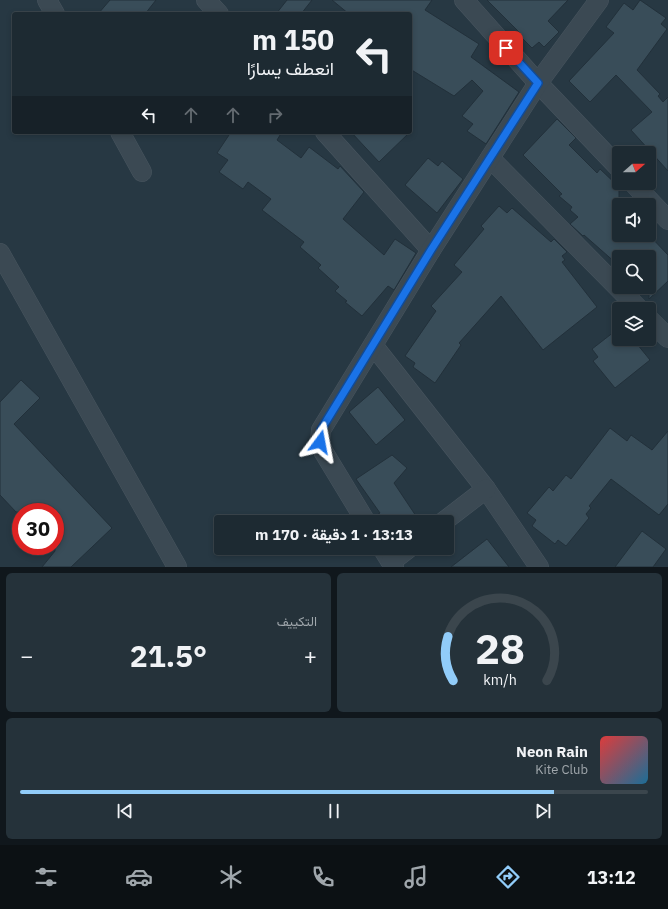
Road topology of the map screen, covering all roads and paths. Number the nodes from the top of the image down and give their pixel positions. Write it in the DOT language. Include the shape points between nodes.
graph roads {
  1 [pos="47,0"];
  2 [pos="206,0"];
  3 [pos="464,0"];
  4 [pos="599,0"];
  5 [pos="54,12"];
  6 [pos="217,12"];
  7 [pos="538,83"];
  8 [pos="121,134"];
  9 [pos="327,134"];
  10 [pos="490,158"];
  11 [pos="612,161"];
  12 [pos="142,172"];
  13 [pos="640,190"];
  14 [pos="668,220"];
  15 [pos="431,250"];
  16 [pos="0,253"];
  17 [pos="632,302"];
  18 [pos="656,326"];
  19 [pos="668,338"];
  20 [pos="373,345"];
  21 [pos="486,489"];
  22 [pos="362,515"];
  23 [pos="452,515"];
  24 [pos="177,567"];
  25 [pos="539,567"];
  1 -- 5 [label="street"];
  2 -- 6 [label="street"];
  3 -- 7 [label="street"];
  4 -- 7 [label="street"];
  7 -- 10 [label="street"];
  7 -- 11 [label="street"];
  8 -- 12 [label="street"];
  9 -- 15 [label="street"];
  10 -- 15 [label="street"];
  10 -- 17 [label="street"];
  13 -- 14 [label="street"];
  15 -- 20 [label="street"];
  16 -- 24 [label="street"];
  18 -- 19 [label="street"];
  20 -- 21 [label="street"];
  20 -- 22 [label="street" via="320,434 323,450"];
  21 -- 23 [label="street"];
  21 -- 25 [label="street"];
}
